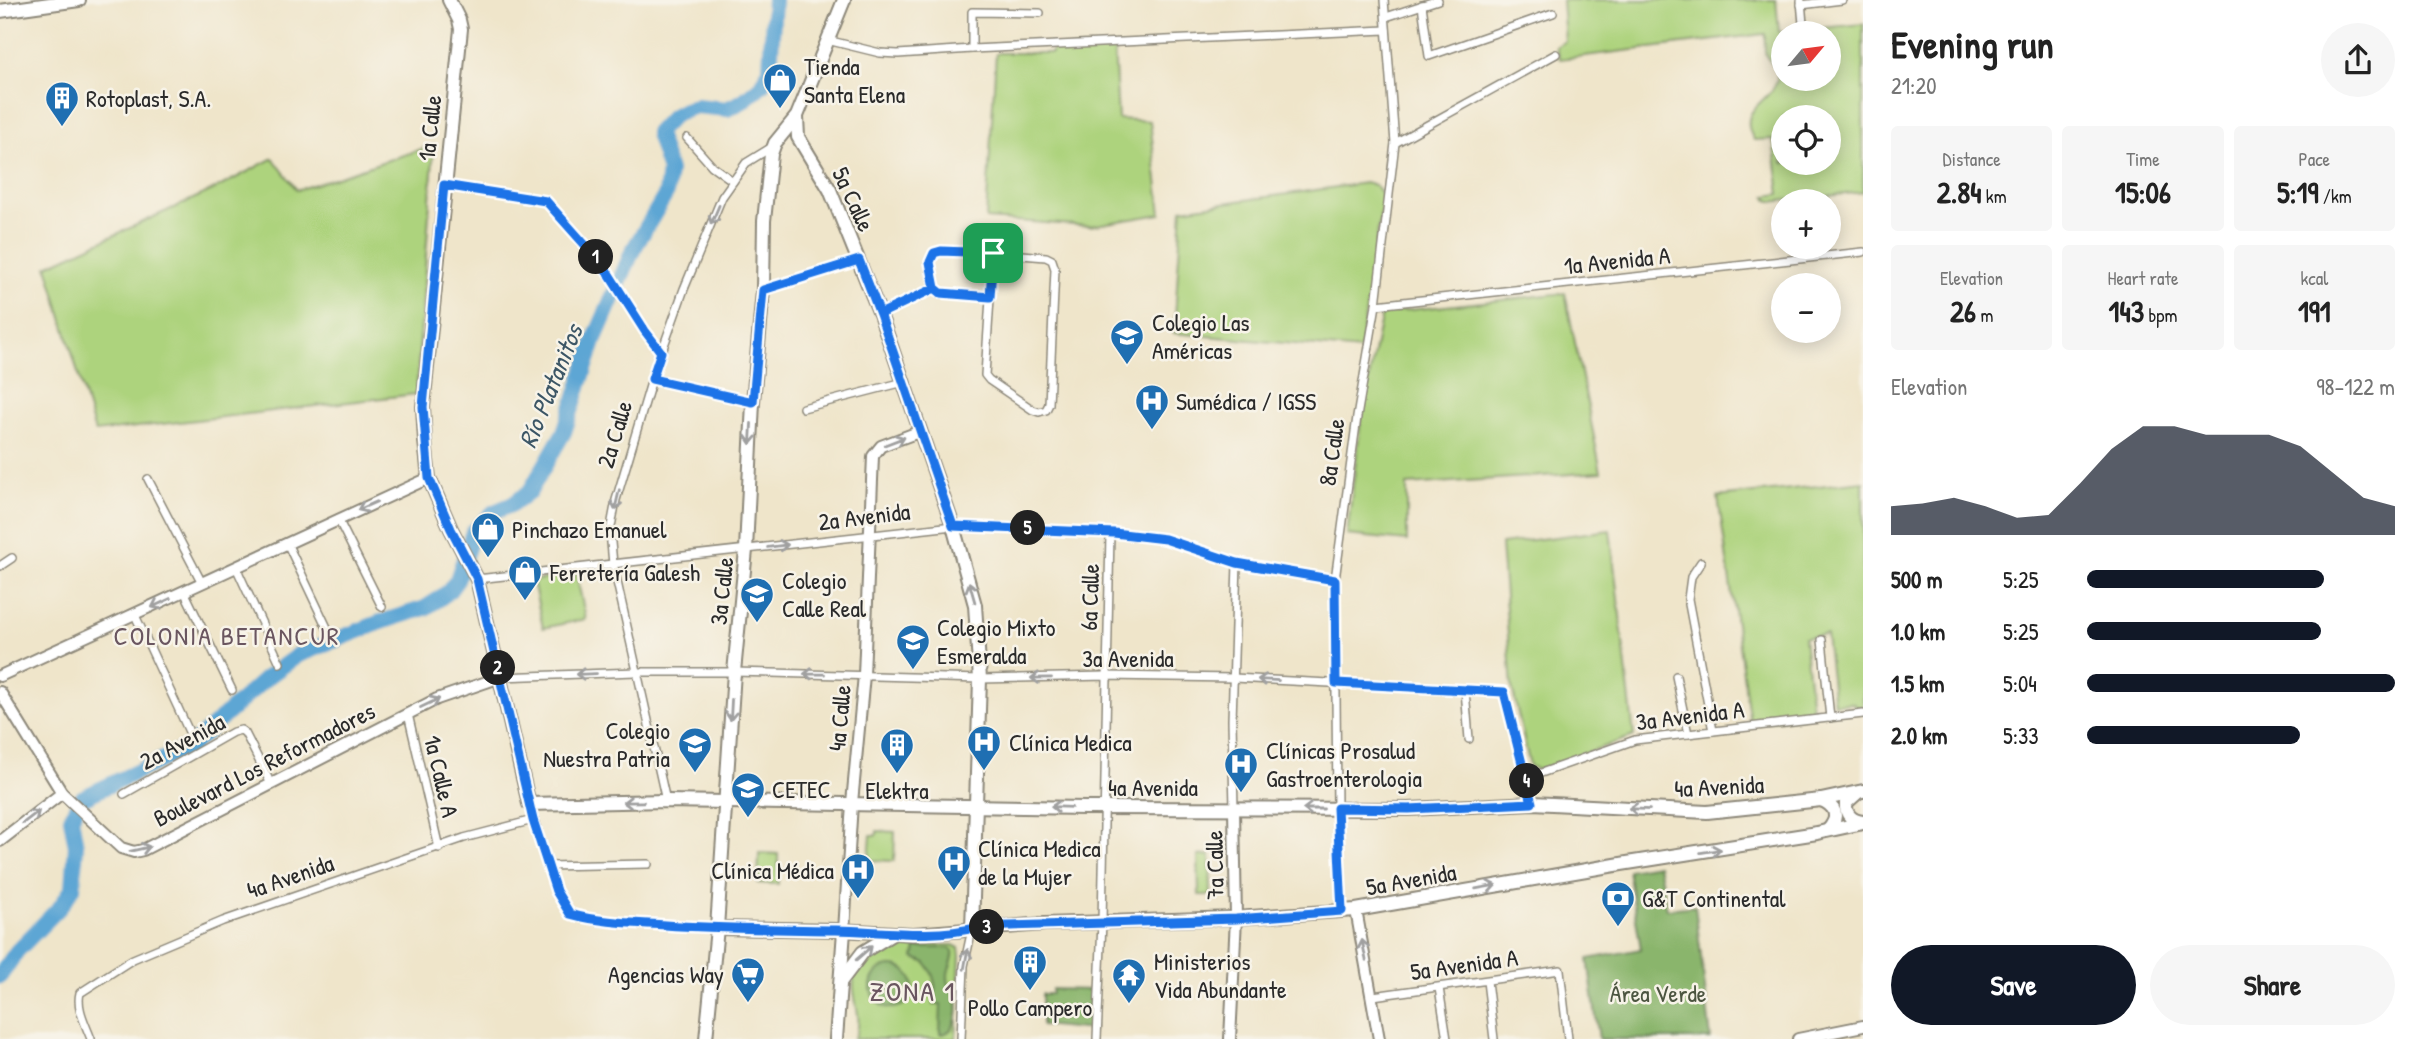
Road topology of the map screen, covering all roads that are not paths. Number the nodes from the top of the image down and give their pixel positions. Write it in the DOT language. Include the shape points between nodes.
graph roads {
  1 [pos="79,0"];
  2 [pos="449,0"];
  3 [pos="461,0"];
  4 [pos="844,0"];
  5 [pos="1384,0"];
  6 [pos="1438,0"];
  7 [pos="1842,0"];
  8 [pos="1801,2"];
  9 [pos="1422,5"];
  10 [pos="0,11"];
  11 [pos="1040,13"];
  12 [pos="1553,13"];
  13 [pos="1386,17"];
  14 [pos="459,20"];
  15 [pos="1803,21"];
  16 [pos="1387,30"];
  17 [pos="827,40"];
  18 [pos="972,49"];
  19 [pos="1556,54"];
  20 [pos="797,116"];
  21 [pos="798,136"];
  22 [pos="687,138"];
  23 [pos="777,142"];
  24 [pos="1395,143"];
  25 [pos="733,181"];
  26 [pos="444,185"];
  27 [pos="1863,252"];
  28 [pos="993,253"];
  29 [pos="859,260"];
  30 [pos="935,288"];
  31 [pos="763,290"];
  32 [pos="990,297"];
  33 [pos="1376,305"];
  34 [pos="880,314"];
  35 [pos="661,352"];
  36 [pos="652,379"];
  37 [pos="904,382"];
  38 [pos="753,402"];
  39 [pos="803,408"];
  40 [pos="921,431"];
  41 [pos="429,478"];
  42 [pos="148,479"];
  43 [pos="338,519"];
  44 [pos="953,526"];
  45 [pos="872,533"];
  46 [pos="1110,533"];
  47 [pos="287,543"];
  48 [pos="746,550"];
  49 [pos="12,558"];
  50 [pos="1701,562"];
  51 [pos="1237,563"];
  52 [pos="613,564"];
  53 [pos="0,566"];
  54 [pos="236,567"];
  55 [pos="477,579"];
  56 [pos="1335,580"];
  57 [pos="202,583"];
  58 [pos="184,591"];
  59 [pos="382,607"];
  60 [pos="135,615"];
  61 [pos="330,634"];
  62 [pos="1822,640"];
  63 [pos="280,663"];
  64 [pos="636,672"];
  65 [pos="734,672"];
  66 [pos="864,675"];
  67 [pos="2,676"];
  68 [pos="1106,676"];
  69 [pos="1676,676"];
  70 [pos="500,677"];
  71 [pos="1234,678"];
  72 [pos="980,679"];
  73 [pos="1336,683"];
  74 [pos="0,687"];
  75 [pos="232,690"];
  76 [pos="1465,690"];
  77 [pos="0,692"];
  78 [pos="408,714"];
  79 [pos="1863,715"];
  80 [pos="1830,718"];
  81 [pos="1713,731"];
  82 [pos="1688,734"];
  83 [pos="191,736"];
  84 [pos="1469,739"];
  85 [pos="1527,778"];
  86 [pos="271,784"];
  87 [pos="1861,792"];
  88 [pos="64,794"];
  89 [pos="124,794"];
  90 [pos="1821,800"];
  91 [pos="667,801"];
  92 [pos="726,802"];
  93 [pos="852,803"];
  94 [pos="1532,803"];
  95 [pos="529,804"];
  96 [pos="976,805"];
  97 [pos="1105,808"];
  98 [pos="1234,808"];
  99 [pos="1337,808"];
  100 [pos="533,820"];
  101 [pos="1863,823"];
  102 [pos="1828,830"];
  103 [pos="0,841"];
  104 [pos="439,848"];
  105 [pos="648,864"];
  106 [pos="547,866"];
  107 [pos="556,891"];
  108 [pos="1356,910"];
  109 [pos="1342,911"];
  110 [pos="1236,919"];
  111 [pos="1102,922"];
  112 [pos="717,928"];
  113 [pos="972,929"];
  114 [pos="844,930"];
  115 [pos="894,933"];
  116 [pos="841,981"];
  117 [pos="1488,981"];
  118 [pos="1438,988"];
  119 [pos="1373,996"];
  120 [pos="1863,1026"];
  121 [pos="1828,1036"];
  122 [pos="1815,1037"];
  123 [pos="91,1039"];
  124 [pos="706,1039"];
  125 [pos="836,1039"];
  126 [pos="961,1039"];
  127 [pos="1097,1039"];
  128 [pos="1230,1039"];
  129 [pos="1379,1039"];
  130 [pos="1447,1039"];
  131 [pos="1494,1039"];
  132 [pos="1568,1039"];
  133 [pos="1798,1039"];
  1 -- 10 [label="main road"];
  2 -- 14 [label="main road, 1a Calle"];
  3 -- 14 [label="main road, 1a Calle"];
  4 -- 17 [label="main road, 2a Calle"];
  5 -- 13 [label="street, 8a Calle"];
  6 -- 9 [label="street"];
  7 -- 8 [label="street"];
  8 -- 15 [label="street"];
  9 -- 12 [label="street" via="1429,56"];
  9 -- 13 [label="street"];
  11 -- 18 [label="street" via="972,12"];
  13 -- 16 [label="street, 8a Calle"];
  14 -- 26 [label="main road, 1a Calle"];
  16 -- 18 [label="street"];
  16 -- 24 [label="street, 8a Calle"];
  17 -- 18 [label="street" via="880,53"];
  17 -- 20 [label="main road, 2a Calle"];
  19 -- 24 [label="street"];
  20 -- 21 [label="main road, 5a Calle"];
  20 -- 23 [label="main road, 2a Calle"];
  21 -- 23 [label="main road" via="786,135"];
  21 -- 29 [label="main road, 5a Calle" via="830,190"];
  22 -- 25 [label="street"];
  23 -- 25 [label="street, 2a Calle" via="746,163"];
  23 -- 31 [label="main road, 3a Calle" via="764,221"];
  24 -- 33 [label="street, 8a Calle"];
  25 -- 35 [label="street, 2a Calle, one-way" via="696,258"];
  26 -- 35 [label="street" via="546,201 603,265"];
  26 -- 41 [label="main road, 1a Calle" via="423,407"];
  27 -- 33 [label="street, 1a Avenida A"];
  28 -- 30 [label="street" via="934,253 930,262"];
  28 -- 32 [label="street"];
  28 -- 32 [label="street" via="1045,257 1055,266 1046,410 1033,410 989,380 985,372"];
  29 -- 31 [label="street"];
  29 -- 34 [label="main road, 5a Calle"];
  30 -- 32 [label="street" via="941,293"];
  30 -- 34 [label="street"];
  31 -- 38 [label="main road, 3a Calle"];
  33 -- 56 [label="street, 8a Calle"];
  34 -- 37 [label="main road, 5a Calle"];
  35 -- 36 [label="street, 2a Calle"];
  36 -- 38 [label="street"];
  36 -- 52 [label="street, 2a Calle, one-way" via="616,500 610,532"];
  37 -- 39 [label="street"];
  37 -- 40 [label="main road, 5a Calle"];
  38 -- 48 [label="main road, 3a Calle, one-way"];
  40 -- 44 [label="main road, 5a Calle"];
  45 -- 40 [label="main road, 4a Calle, one-way" via="874,454 881,446"];
  41 -- 43 [label="main road, one-way"];
  41 -- 55 [label="main road, 1a Calle"];
  42 -- 57 [label="street"];
  43 -- 47 [label="main road"];
  43 -- 59 [label="street"];
  44 -- 45 [label="street, 2a Avenida"];
  44 -- 46 [label="street, 2a Avenida"];
  72 -- 44 [label="main road, 5a Calle, one-way" via="975,605"];
  48 -- 45 [label="street, 2a Avenida, one-way"];
  45 -- 66 [label="main road, 4a Calle"];
  46 -- 51 [label="street, 2a Avenida" via="1165,539"];
  46 -- 68 [label="street, 6a Calle"];
  47 -- 54 [label="main road"];
  47 -- 61 [label="street"];
  48 -- 52 [label="street, 2a Avenida"];
  48 -- 65 [label="main road, 3a Calle"];
  49 -- 53 [label="street"];
  50 -- 81 [label="street" via="1691,577 1688,599"];
  51 -- 56 [label="street, 2a Avenida"];
  51 -- 71 [label="street, 7a Calle"];
  52 -- 55 [label="street, 2a Avenida"];
  52 -- 64 [label="street, 2a Calle"];
  54 -- 57 [label="main road"];
  54 -- 63 [label="street"];
  55 -- 70 [label="main road, 1a Calle"];
  56 -- 73 [label="street, 8a Calle"];
  57 -- 58 [label="main road"];
  58 -- 60 [label="main road, one-way"];
  58 -- 75 [label="street"];
  60 -- 67 [label="main road"];
  60 -- 83 [label="street"];
  62 -- 80 [label="street"];
  64 -- 65 [label="street, 3a Avenida"];
  64 -- 70 [label="street, 3a Avenida, one-way"];
  64 -- 91 [label="street, 2a Calle"];
  66 -- 65 [label="street, 3a Avenida, one-way"];
  65 -- 92 [label="main road, 3a Calle, one-way"];
  66 -- 72 [label="street, 3a Avenida"];
  66 -- 93 [label="main road, 4a Calle"];
  67 -- 74 [label="main road"];
  68 -- 71 [label="street, 3a Avenida"];
  68 -- 72 [label="street, 3a Avenida, one-way"];
  68 -- 97 [label="street, 6a Calle"];
  69 -- 82 [label="street"];
  78 -- 70 [label="main road, Boulevard Los Reformadores, one-way"];
  70 -- 95 [label="main road, 1a Calle"];
  73 -- 71 [label="street, 3a Avenida, one-way"];
  71 -- 98 [label="street, 7a Calle"];
  72 -- 96 [label="main road, 5a Calle"];
  73 -- 76 [label="street, 3a Avenida"];
  73 -- 99 [label="street, 8a Calle"];
  76 -- 84 [label="street"];
  76 -- 85 [label="street, 3a Avenida" via="1504,692"];
  77 -- 88 [label="main road, Boulevard Los Reformadores"];
  78 -- 86 [label="main road, Boulevard Los Reformadores"];
  78 -- 104 [label="street, 1a Calle A"];
  79 -- 80 [label="street, 3a Avenida A"];
  80 -- 81 [label="street, 3a Avenida A"];
  81 -- 82 [label="street, 3a Avenida A"];
  82 -- 85 [label="street, 3a Avenida A" via="1635,740"];
  85 -- 94 [label="street"];
  88 -- 86 [label="main road, Boulevard Los Reformadores, one-way" via="121,848 139,852"];
  86 -- 89 [label="street, 2a Avenida" via="240,730"];
  87 -- 90 [label="main road, 4a Avenida"];
  87 -- 101 [label="main road" via="1849,799 1846,808 1853,820"];
  103 -- 88 [label="main road, one-way"];
  90 -- 94 [label="main road, 4a Avenida, one-way" via="1707,812"];
  90 -- 102 [label="main road" via="1836,814"];
  91 -- 92 [label="main road, 4a Avenida"];
  91 -- 95 [label="main road, 4a Avenida, one-way"];
  92 -- 93 [label="main road, 4a Avenida"];
  92 -- 112 [label="main road, 3a Calle"];
  93 -- 96 [label="main road, 4a Avenida"];
  93 -- 114 [label="main road, 4a Calle"];
  94 -- 99 [label="main road, 4a Avenida"];
  95 -- 100 [label="street, 1a Calle"];
  97 -- 96 [label="main road, 4a Avenida, one-way"];
  96 -- 113 [label="main road, 5a Calle"];
  97 -- 98 [label="main road, 4a Avenida"];
  97 -- 111 [label="street, 6a Calle"];
  99 -- 98 [label="main road, 4a Avenida, one-way"];
  98 -- 110 [label="main road, 7a Calle"];
  99 -- 109 [label="street, 8a Calle"];
  100 -- 104 [label="street, 4a Avenida"];
  100 -- 106 [label="street, 1a Calle"];
  101 -- 102 [label="main road, 5a Avenida"];
  108 -- 102 [label="main road, 5a Avenida, one-way"];
  104 -- 123 [label="street, 4a Avenida" via="223,921 133,958 79,995"];
  105 -- 106 [label="street"];
  106 -- 107 [label="street, 1a Calle"];
  107 -- 112 [label="street, 5a Avenida" via="570,914 596,921"];
  108 -- 109 [label="main road, 5a Avenida"];
  119 -- 108 [label="main road, one-way"];
  109 -- 110 [label="main road, 5a Avenida"];
  110 -- 111 [label="main road, 5a Avenida"];
  110 -- 128 [label="main road, 7a Calle"];
  111 -- 113 [label="main road, 5a Avenida"];
  111 -- 127 [label="street, 6a Calle"];
  112 -- 114 [label="main road, 5a Avenida"];
  112 -- 124 [label="main road, 3a Calle"];
  113 -- 115 [label="main road, 5a Avenida"];
  126 -- 113 [label="street, 5a Calle, one-way" via="964,966"];
  114 -- 115 [label="main road, 5a Avenida"];
  114 -- 116 [label="main road, 4a Calle"];
  116 -- 115 [label="main road, one-way" via="863,952"];
  116 -- 125 [label="main road, 4a Calle"];
  117 -- 118 [label="street, 5a Avenida A"];
  117 -- 131 [label="street"];
  117 -- 132 [label="street, 5a Avenida A" via="1560,970"];
  118 -- 119 [label="street, 5a Avenida A"];
  118 -- 130 [label="street"];
  119 -- 129 [label="main road"];
  120 -- 121 [label="main road"];
  121 -- 122 [label="main road"];
  122 -- 133 [label="main road"];
}
